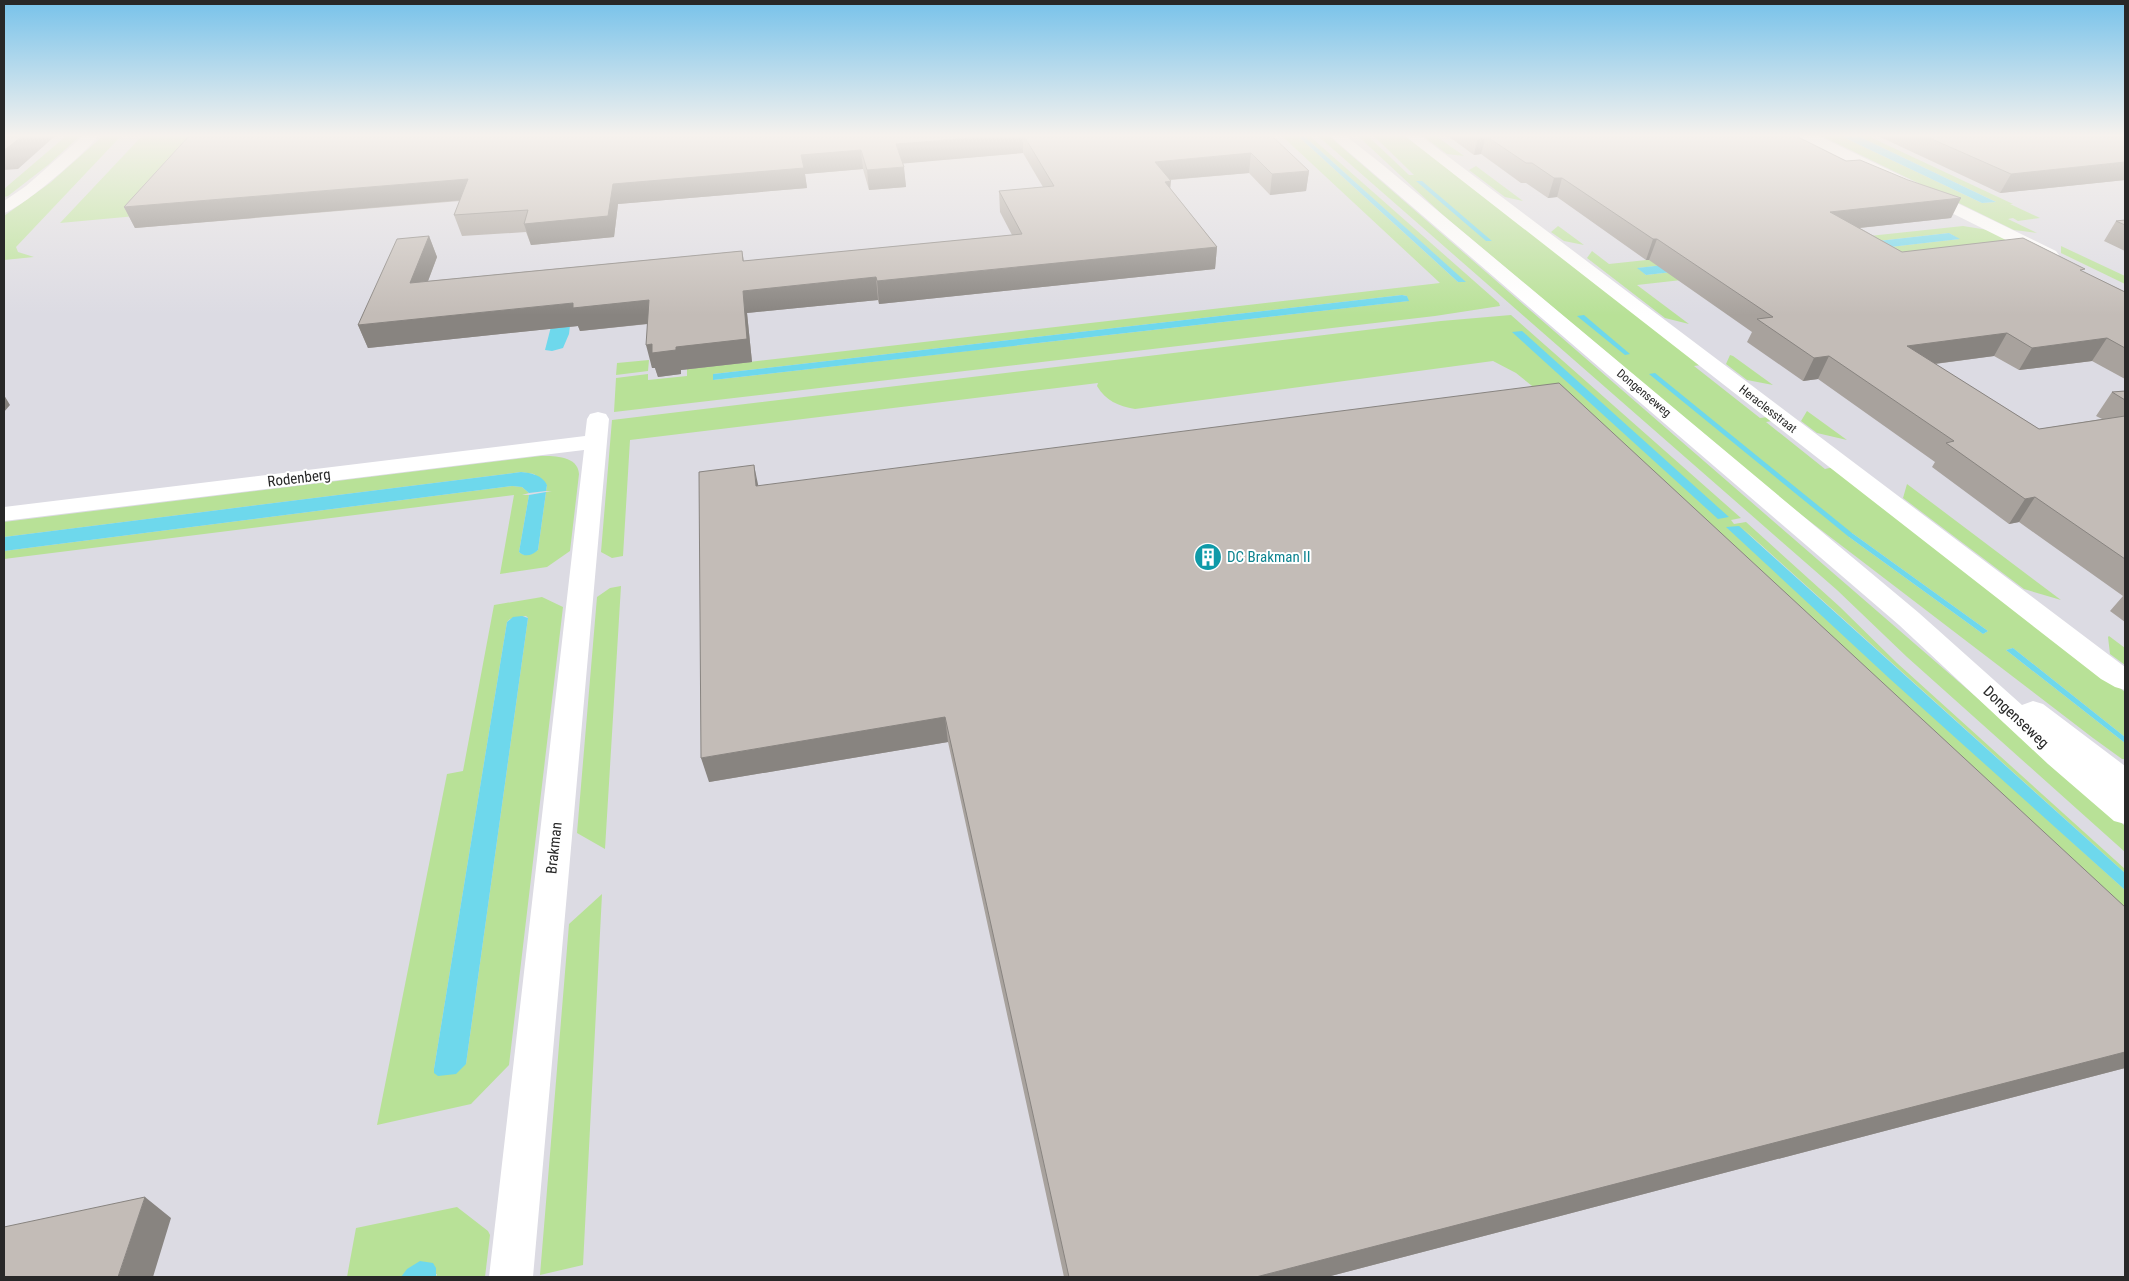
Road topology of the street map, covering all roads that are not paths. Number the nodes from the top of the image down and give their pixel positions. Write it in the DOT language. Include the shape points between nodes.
graph roads {
  1 [pos="22,196"];
  2 [pos="1411,196"];
  3 [pos="1490,196"];
  4 [pos="1929,196"];
  5 [pos="4,208"];
  6 [pos="2064,262"];
  7 [pos="596,431"];
  8 [pos="4,514"];
  9 [pos="1910,618"];
  10 [pos="2125,680"];
  11 [pos="2125,783"];
  12 [pos="2125,812"];
  13 [pos="511,1277"];
  1 -- 5 [label="street"];
  2 -- 9 [label="street, Dongenseweg"];
  3 -- 10 [label="street, Heraclesstraat"];
  4 -- 6 [label="street"];
  7 -- 8 [label="street, Rodenberg"];
  7 -- 13 [label="street, Brakman"];
  9 -- 11 [label="street, Dongenseweg"];
  9 -- 12 [label="street, Dongenseweg" via="2059,756"];
}
